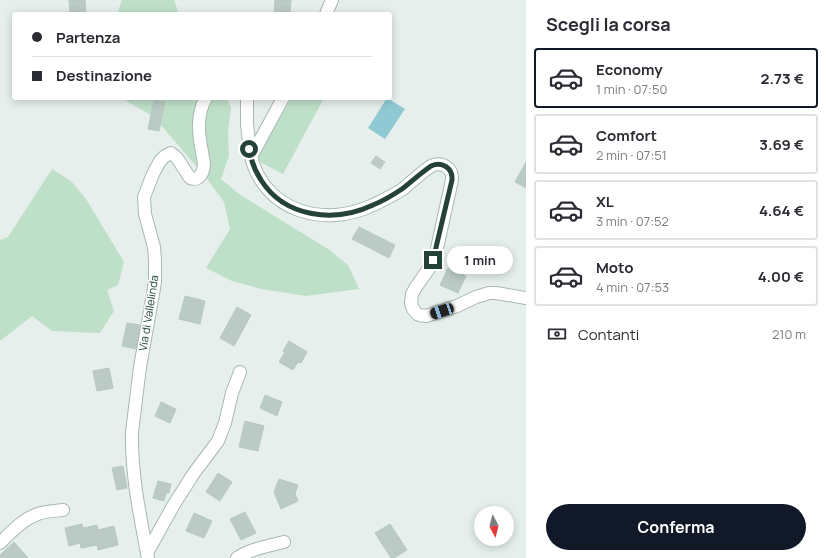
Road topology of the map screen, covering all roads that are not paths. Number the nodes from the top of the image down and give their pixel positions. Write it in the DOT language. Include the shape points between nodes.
graph roads {
  1 [pos="332,0"];
  2 [pos="327,12"];
  3 [pos="205,100"];
  4 [pos="247,100"];
  5 [pos="282,100"];
  6 [pos="251,156"];
  7 [pos="526,298"];
  8 [pos="240,372"];
  9 [pos="63,510"];
  10 [pos="284,542"];
  11 [pos="0,543"];
  12 [pos="147,555"];
  13 [pos="236,558"];
  1 -- 2 [label="street"];
  3 -- 12 [label="street, Via di Vallelinda" via="199,120 204,163 201,174 196,179 190,178 175,156 167,154 153,174 144,197 145,214 154,248 155,282 140,367 132,441 135,488"];
  4 -- 6 [label="street"];
  5 -- 6 [label="street"];
  6 -- 7 [label="street" via="260,179 278,199 302,211 324,216 372,206 397,192 431,166 444,165 451,171 452,180 436,253 412,294 411,303 416,314 426,316 489,293"];
  8 -- 12 [label="street" via="218,441 176,500"];
  9 -- 11 [label="street" via="32,516"];
  10 -- 13 [label="street" via="258,548"];
}
